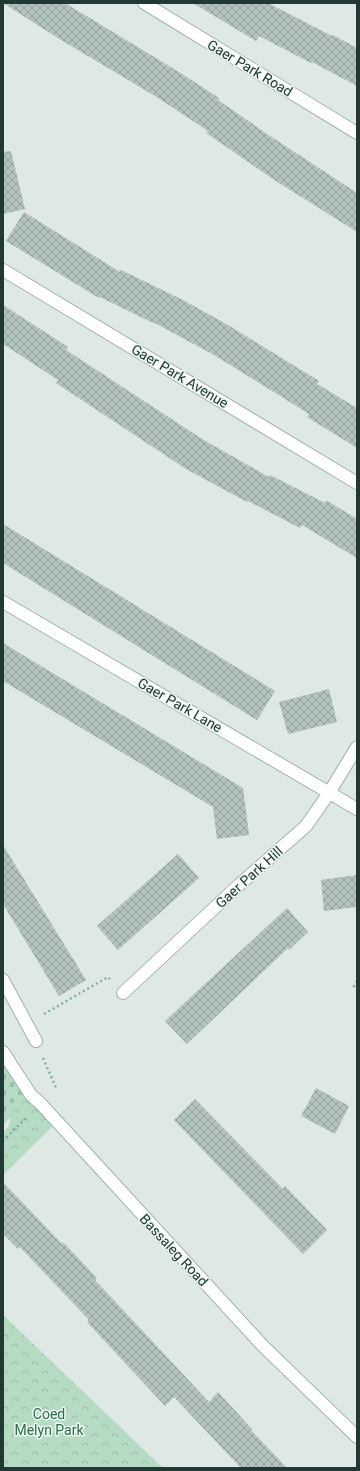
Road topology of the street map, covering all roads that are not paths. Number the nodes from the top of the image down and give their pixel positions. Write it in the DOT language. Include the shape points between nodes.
graph roads {
  1 [pos="144,3"];
  2 [pos="357,134"];
  3 [pos="3,270"];
  4 [pos="357,483"];
  5 [pos="3,602"];
  6 [pos="357,747"];
  7 [pos="329,793"];
  8 [pos="357,809"];
  9 [pos="3,980"];
  10 [pos="123,993"];
  11 [pos="36,1041"];
  12 [pos="3,1052"];
  13 [pos="357,1437"];
  1 -- 2 [label="street, Gaer Park Road"];
  3 -- 4 [label="street, Gaer Park Avenue"];
  5 -- 7 [label="street, Gaer Park Lane"];
  6 -- 7 [label="street, Gaer Park Hill"];
  7 -- 8 [label="street, Gaer Park Lane"];
  7 -- 10 [label="street, Gaer Park Hill" via="306,826 239,884"];
  9 -- 11 [label="street"];
  12 -- 13 [label="street, Bassaleg Road" via="31,1095 263,1346"];
}
